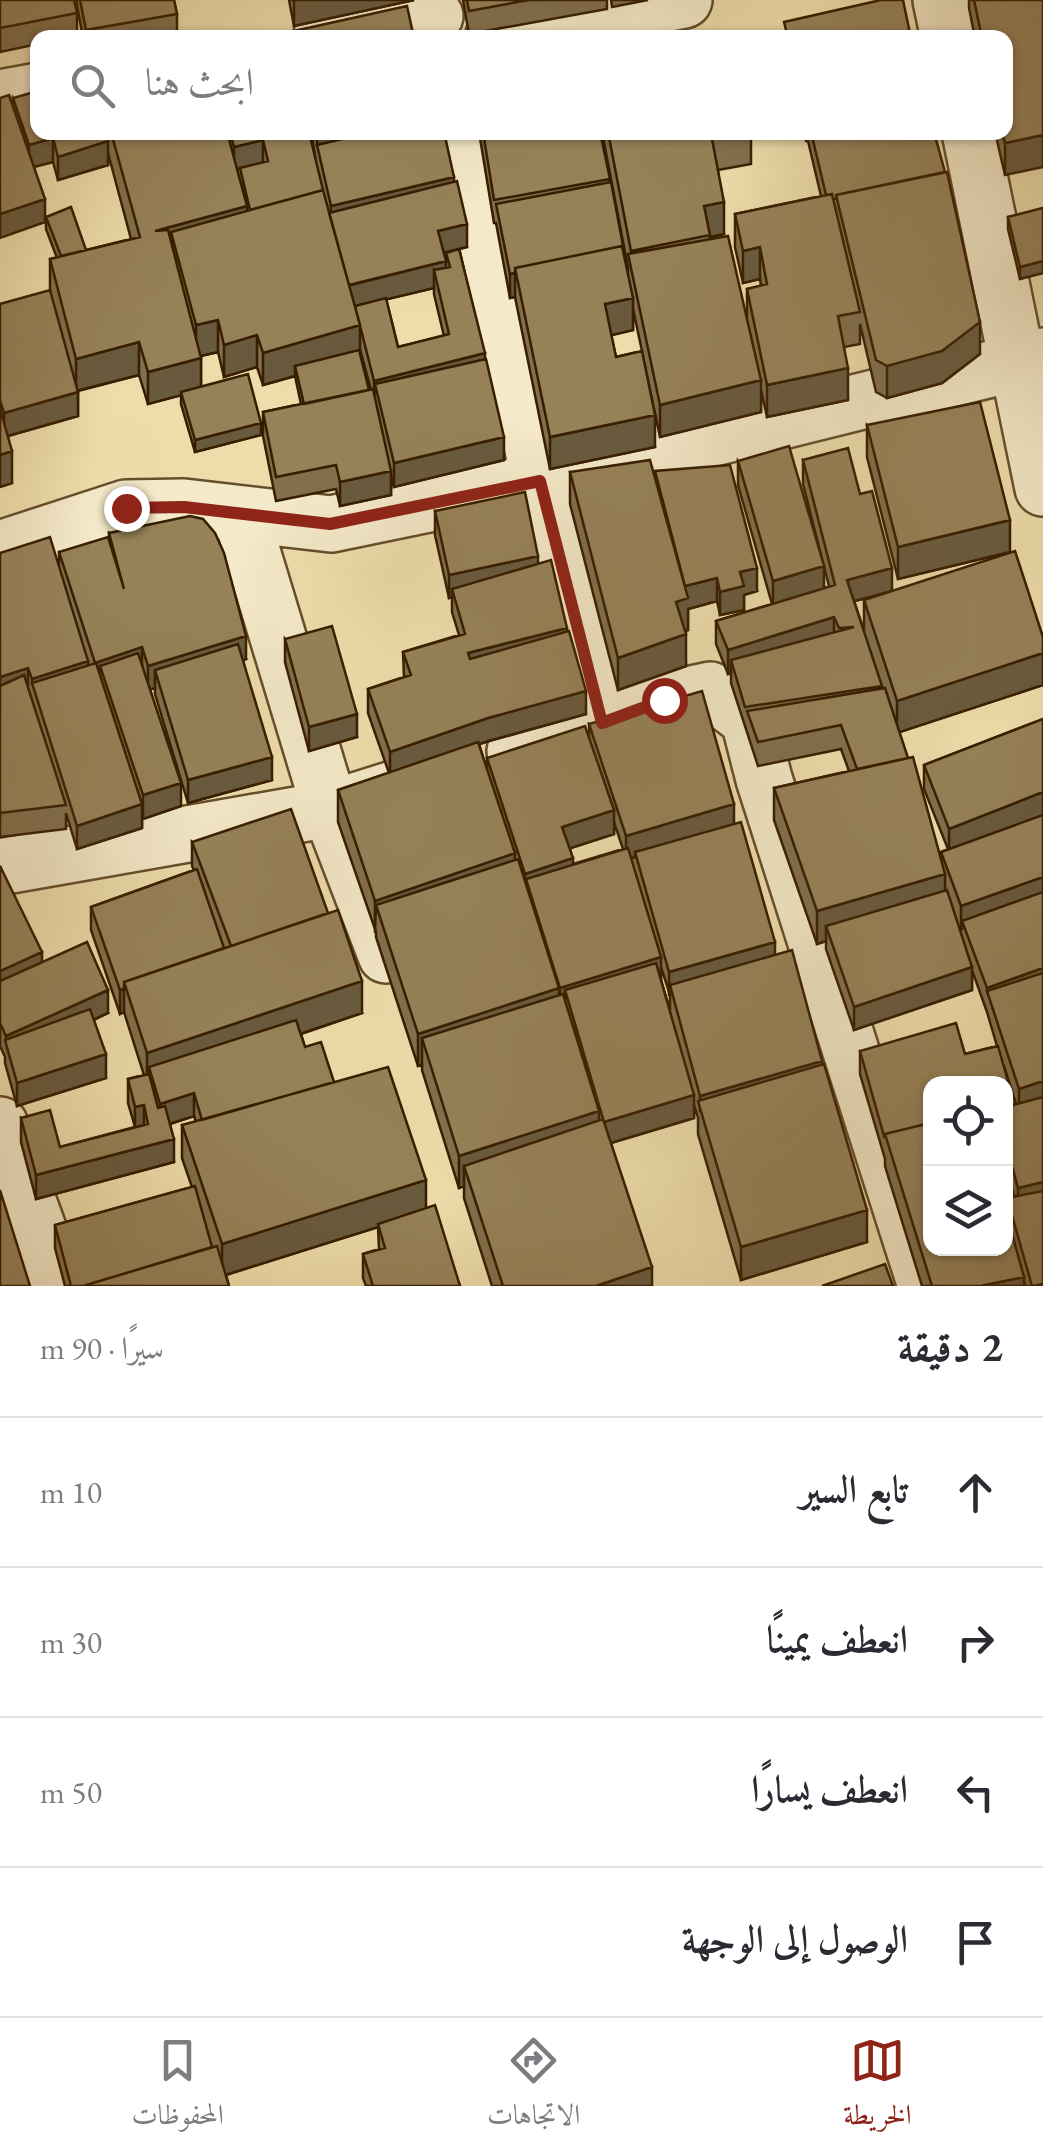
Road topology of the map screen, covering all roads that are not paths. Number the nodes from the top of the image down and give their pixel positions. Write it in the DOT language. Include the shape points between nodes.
graph roads {
  1 [pos="684,0"];
  2 [pos="941,0"];
  3 [pos="436,18"];
  4 [pos="367,30"];
  5 [pos="533,30"];
  6 [pos="947,30"];
  7 [pos="30,92"];
  8 [pos="0,98"];
  9 [pos="465,140"];
  10 [pos="972,140"];
  11 [pos="1031,358"];
  12 [pos="540,481"];
  13 [pos="1043,488"];
  14 [pos="241,515"];
  15 [pos="0,549"];
  16 [pos="602,723"];
  17 [pos="330,809"];
  18 [pos="0,867"];
  19 [pos="401,994"];
  20 [pos="0,1126"];
  21 [pos="59,1286"];
  22 [pos="926,1286"];
  1 -- 5 [label="street"];
  2 -- 6 [label="street"];
  3 -- 4 [label="street"];
  7 -- 8 [label="street"];
  9 -- 12 [label="street"];
  10 -- 11 [label="street"];
  11 -- 12 [label="street"];
  11 -- 13 [label="street"];
  12 -- 14 [label="street" via="330,524"];
  12 -- 16 [label="street"];
  14 -- 15 [label="street" via="126,508"];
  14 -- 17 [label="street"];
  16 -- 17 [label="street"];
  16 -- 22 [label="street" via="710,690 749,720"];
  17 -- 18 [label="street"];
  17 -- 19 [label="street"];
  20 -- 21 [label="street"];
}
